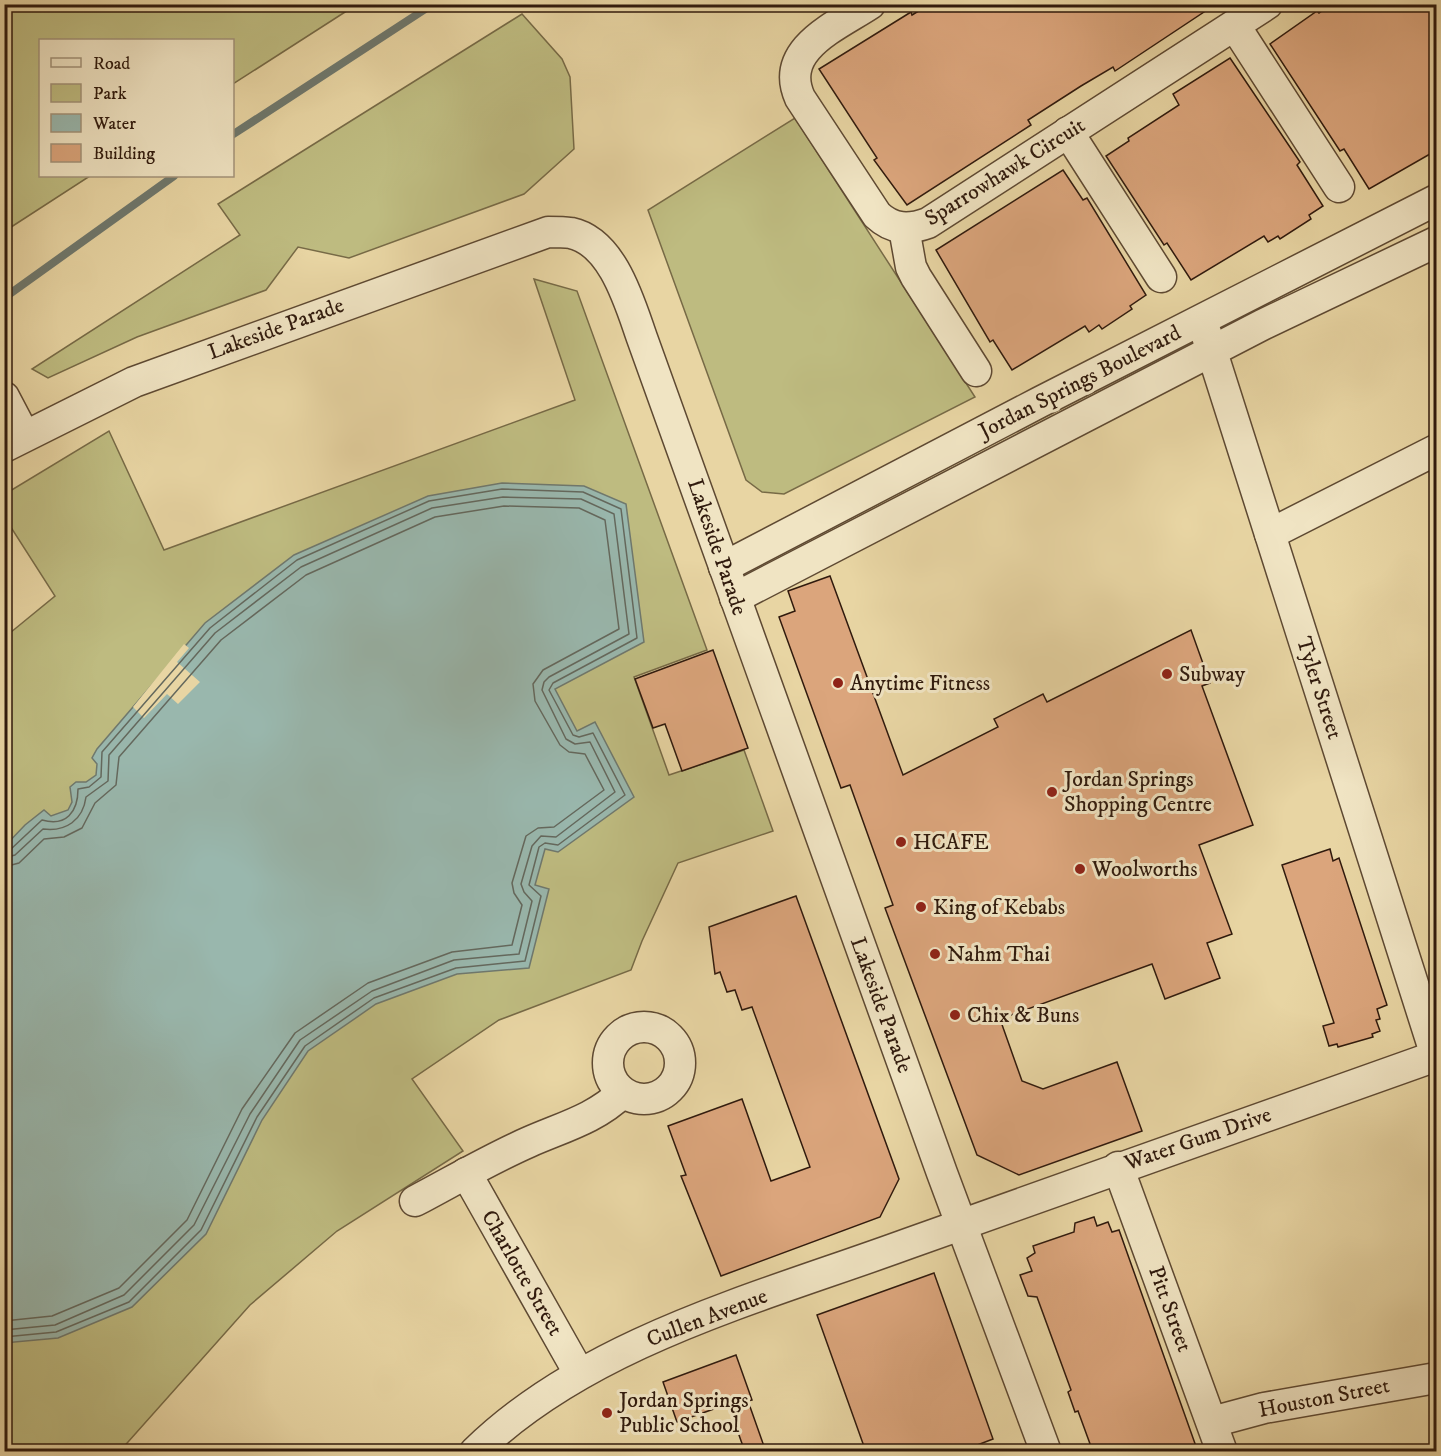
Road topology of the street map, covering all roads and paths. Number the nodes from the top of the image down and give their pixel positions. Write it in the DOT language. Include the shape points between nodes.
graph roads {
  1 [pos="870,4"];
  2 [pos="1268,4"];
  3 [pos="1235,26"];
  4 [pos="1068,132"];
  5 [pos="1340,187"];
  6 [pos="1437,200"];
  7 [pos="904,228"];
  8 [pos="1437,242"];
  9 [pos="1161,277"];
  10 [pos="1202,320"];
  11 [pos="1212,351"];
  12 [pos="976,371"];
  13 [pos="4,397"];
  14 [pos="14,441"];
  15 [pos="1437,450"];
  16 [pos="1270,534"];
  17 [pos="724,567"];
  18 [pos="735,598"];
  19 [pos="1437,1056"];
  20 [pos="622,1093"];
  21 [pos="1118,1167"];
  22 [pos="466,1173"];
  23 [pos="415,1201"];
  24 [pos="961,1224"];
  25 [pos="579,1373"];
  26 [pos="1437,1378"];
  27 [pos="1212,1422"];
  28 [pos="475,1452"];
  29 [pos="1046,1452"];
  30 [pos="1222,1452"];
  1 -- 7 [label="street, Sparrowhawk Circuit" via="808,45 796,64 794,81 800,98 873,211 888,224"];
  2 -- 3 [label="street, Sparrowhawk Circuit"];
  3 -- 4 [label="street, Sparrowhawk Circuit"];
  3 -- 5 [label="street"];
  4 -- 7 [label="street, Sparrowhawk Circuit" via="928,223"];
  4 -- 9 [label="street"];
  6 -- 10 [label="street, Jordan Springs Boulevard"];
  7 -- 12 [label="street" via="916,277"];
  8 -- 11 [label="street, Jordan Springs Boulevard"];
  10 -- 11 [label="street, Tyler Street"];
  10 -- 17 [label="street, Jordan Springs Boulevard"];
  11 -- 16 [label="street, Tyler Street"];
  11 -- 18 [label="street, Jordan Springs Boulevard"];
  13 -- 14 [label="street"];
  14 -- 17 [label="street, Lakeside Parade" via="134,382 206,355 521,240 548,232 573,234 592,244 609,260 623,286"];
  15 -- 16 [label="street"];
  16 -- 19 [label="street, Tyler Street"];
  17 -- 18 [label="street, Lakeside Parade"];
  18 -- 24 [label="street, Lakeside Parade"];
  19 -- 21 [label="street, Water Gum Drive"];
  20 -- 22 [label="street" via="586,1120"];
  21 -- 24 [label="street, Water Gum Drive"];
  21 -- 27 [label="street, Pitt Street"];
  22 -- 23 [label="street"];
  22 -- 25 [label="street, Charlotte Street"];
  24 -- 25 [label="street, Cullen Avenue" via="674,1329"];
  24 -- 29 [label="street, Lakeside Parade"];
  25 -- 28 [label="street, Cullen Avenue" via="531,1404"];
  26 -- 27 [label="street, Houston Street" via="1264,1408"];
  27 -- 30 [label="street, Pitt Street"];
}
